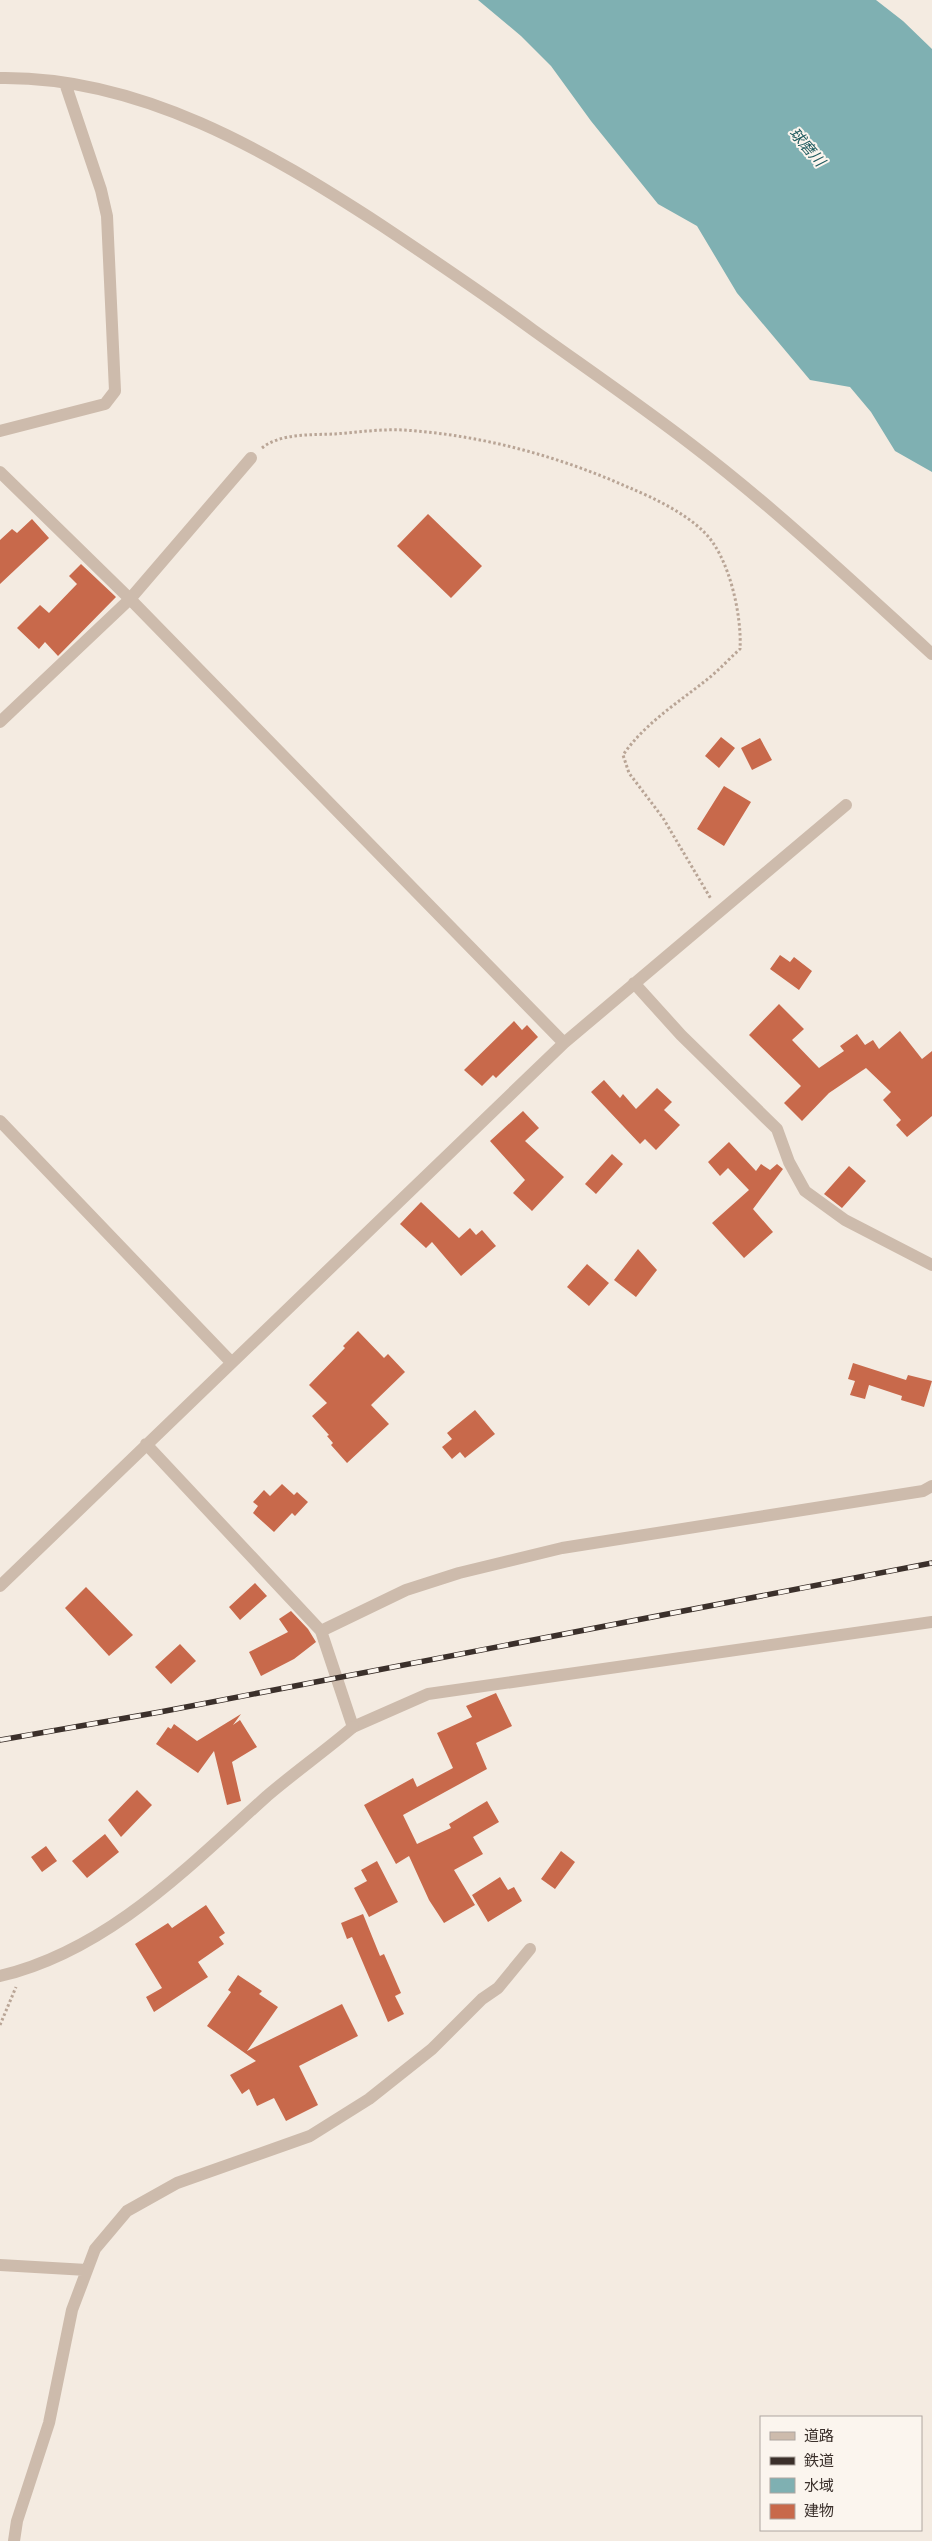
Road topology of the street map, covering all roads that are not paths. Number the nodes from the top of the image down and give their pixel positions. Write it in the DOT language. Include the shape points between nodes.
graph roads {
  1 [pos="0,78"];
  2 [pos="65,83"];
  3 [pos="0,431"];
  4 [pos="251,458"];
  5 [pos="0,472"];
  6 [pos="130,599"];
  7 [pos="932,654"];
  8 [pos="0,722"];
  9 [pos="846,805"];
  10 [pos="634,983"];
  11 [pos="564,1043"];
  12 [pos="0,1121"];
  13 [pos="932,1265"];
  14 [pos="231,1362"];
  15 [pos="146,1444"];
  16 [pos="932,1486"];
  17 [pos="0,1586"];
  18 [pos="932,1622"];
  19 [pos="321,1631"];
  20 [pos="353,1727"];
  21 [pos="530,1949"];
  22 [pos="0,1976"];
  23 [pos="0,2266"];
  24 [pos="87,2270"];
  25 [pos="14,2541"];
  1 -- 2 [label="street"];
  2 -- 3 [label="street" via="107,216 115,391 105,404"];
  2 -- 7 [label="street" via="121,94 199,122 341,199 465,280 693,446 824,555"];
  4 -- 6 [label="street"];
  5 -- 6 [label="street"];
  6 -- 8 [label="street"];
  6 -- 11 [label="street"];
  9 -- 10 [label="street"];
  10 -- 11 [label="street"];
  10 -- 13 [label="street" via="681,1035 777,1129 805,1191 845,1220"];
  11 -- 14 [label="street"];
  12 -- 14 [label="street"];
  14 -- 15 [label="street"];
  15 -- 17 [label="street"];
  15 -- 19 [label="street"];
  16 -- 19 [label="street" via="922,1491 562,1548 458,1573 406,1590"];
  18 -- 20 [label="street" via="428,1694"];
  19 -- 20 [label="street"];
  20 -- 22 [label="street" via="284,1781 148,1901 77,1946 22,1971"];
  21 -- 24 [label="street" via="498,1988 482,1999 432,2049 369,2099 310,2136 177,2183 127,2211 95,2249"];
  23 -- 24 [label="street"];
  24 -- 25 [label="street" via="72,2310 49,2423 17,2521"];
}
